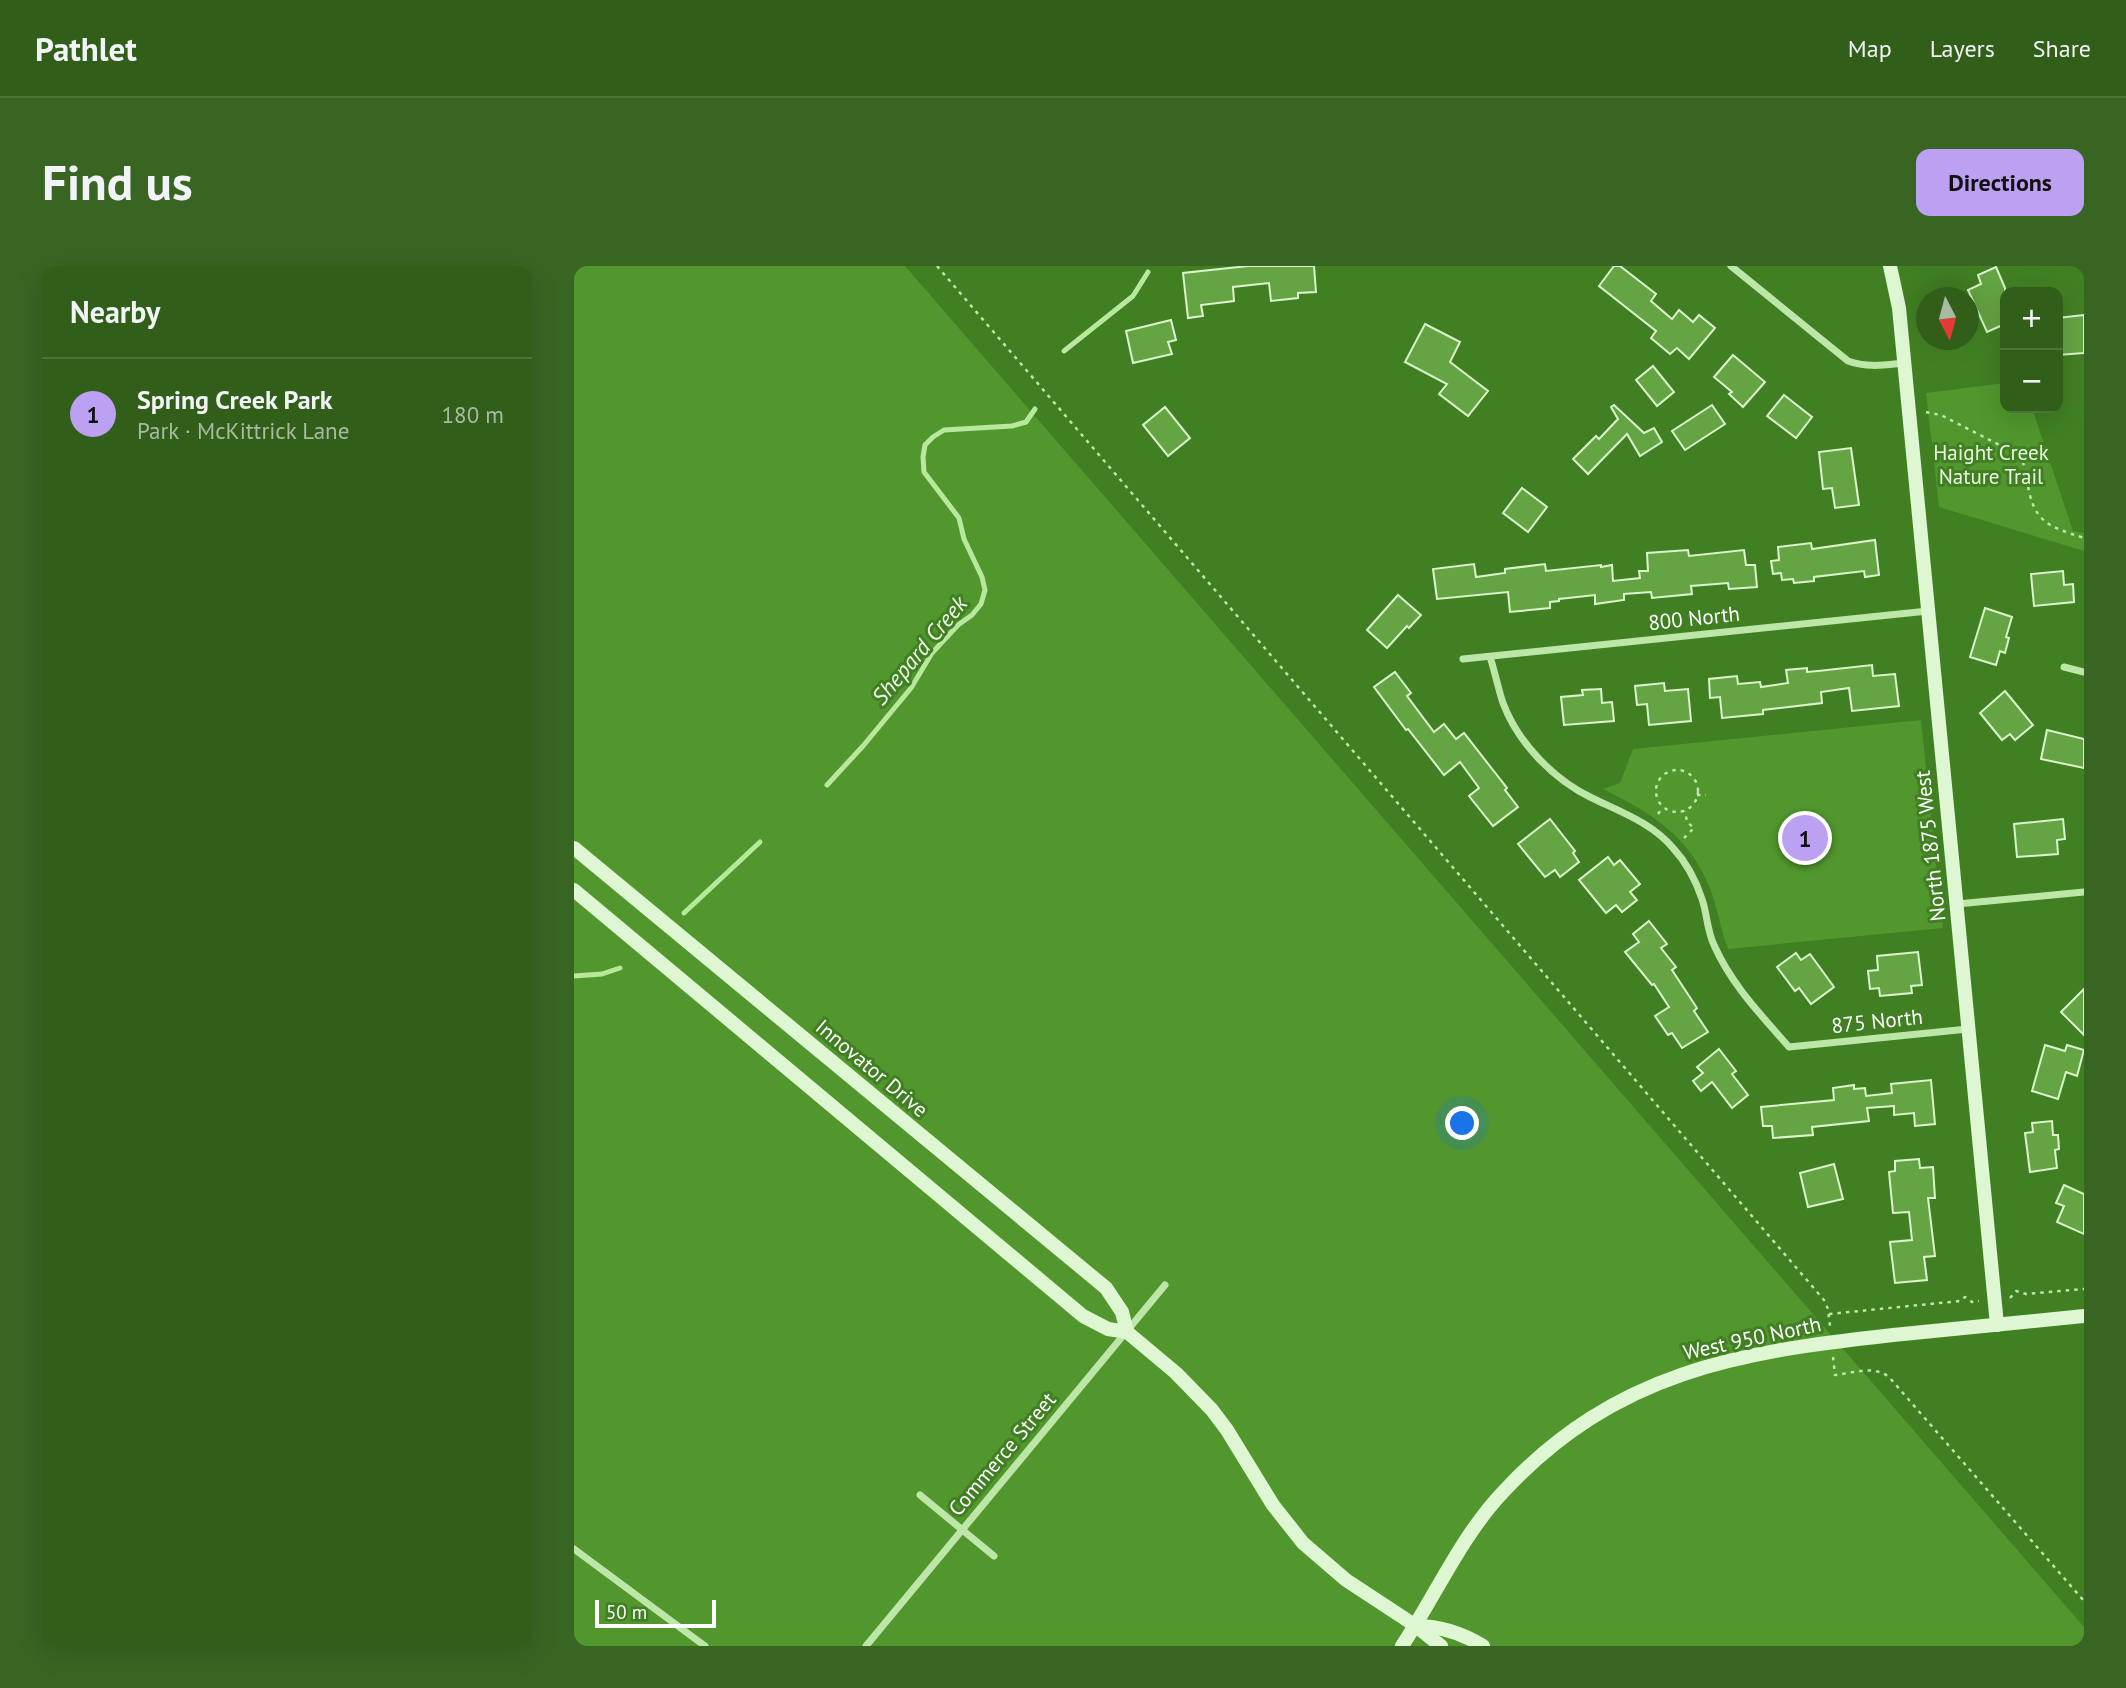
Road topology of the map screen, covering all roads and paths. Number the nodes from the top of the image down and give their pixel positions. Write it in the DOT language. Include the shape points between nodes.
graph roads {
  1 [pos="937,266"];
  2 [pos="1731,266"];
  3 [pos="1889,266"];
  4 [pos="1904,363"];
  5 [pos="1926,412"];
  6 [pos="2084,538"];
  7 [pos="1928,611"];
  8 [pos="1490,657"];
  9 [pos="1463,659"];
  10 [pos="2064,667"];
  11 [pos="2084,672"];
  12 [pos="1697,795"];
  13 [pos="1706,795"];
  14 [pos="1663,807"];
  15 [pos="1685,811"];
  16 [pos="1658,814"];
  17 [pos="1684,838"];
  18 [pos="574,848"];
  19 [pos="574,890"];
  20 [pos="2084,892"];
  21 [pos="1957,904"];
  22 [pos="1969,1029"];
  23 [pos="1165,1285"];
  24 [pos="2084,1289"];
  25 [pos="2016,1291"];
  26 [pos="1965,1297"];
  27 [pos="2084,1316"];
  28 [pos="1997,1325"];
  29 [pos="1127,1332"];
  30 [pos="1835,1375"];
  31 [pos="920,1495"];
  32 [pos="962,1530"];
  33 [pos="574,1549"];
  34 [pos="994,1556"];
  35 [pos="2084,1601"];
  36 [pos="1416,1626"];
  37 [pos="705,1646"];
  38 [pos="866,1646"];
  39 [pos="1402,1646"];
  40 [pos="1441,1646"];
  41 [pos="1483,1646"];
  1 -- 26 [label="path" via="1824,1300 1829,1314"];
  2 -- 4 [label="street" via="1848,360 1872,366"];
  3 -- 4 [label="main road, North 1875 West"];
  4 -- 7 [label="main road, North 1875 West"];
  5 -- 6 [label="path" via="1941,415 2017,454 2023,460 2029,494 2039,515 2053,528"];
  7 -- 8 [label="street, 800 North"];
  7 -- 21 [label="main road, North 1875 West"];
  8 -- 9 [label="street, 800 North"];
  8 -- 22 [label="street, 875 North" via="1503,704 1537,756 1560,778 1623,811 1673,847 1702,899 1713,943 1726,968 1789,1048"];
  10 -- 11 [label="street"];
  12 -- 13 [label="path"];
  12 -- 14 [label="path" via="1691,776 1672,771 1657,785"];
  12 -- 15 [label="path"];
  14 -- 15 [label="path"];
  14 -- 16 [label="path"];
  15 -- 17 [label="path" via="1693,828"];
  18 -- 29 [label="main road, Innovator Drive" via="1106,1288 1122,1312"];
  19 -- 29 [label="main road, Innovator Drive" via="1083,1316 1108,1329"];
  20 -- 21 [label="street"];
  21 -- 22 [label="main road, North 1875 West"];
  22 -- 28 [label="main road, North 1875 West"];
  23 -- 29 [label="street, Commerce Street"];
  24 -- 25 [label="path"];
  27 -- 28 [label="main road, West 950 North"];
  28 -- 36 [label="main road, West 950 North" via="1778,1349 1694,1369 1638,1391 1585,1421 1502,1492 1448,1569"];
  29 -- 32 [label="street, Commerce Street"];
  29 -- 36 [label="main road, Innovator Drive" via="1212,1410 1303,1543 1346,1580"];
  30 -- 35 [label="path" via="1885,1373"];
  31 -- 32 [label="street"];
  32 -- 34 [label="street"];
  32 -- 38 [label="street, Commerce Street"];
  33 -- 37 [label="street"];
  36 -- 39 [label="main road, West 950 North"];
  36 -- 40 [label="main road, Innovator Drive"];
  36 -- 41 [label="main road, Innovator Drive" via="1453,1632"];
}
